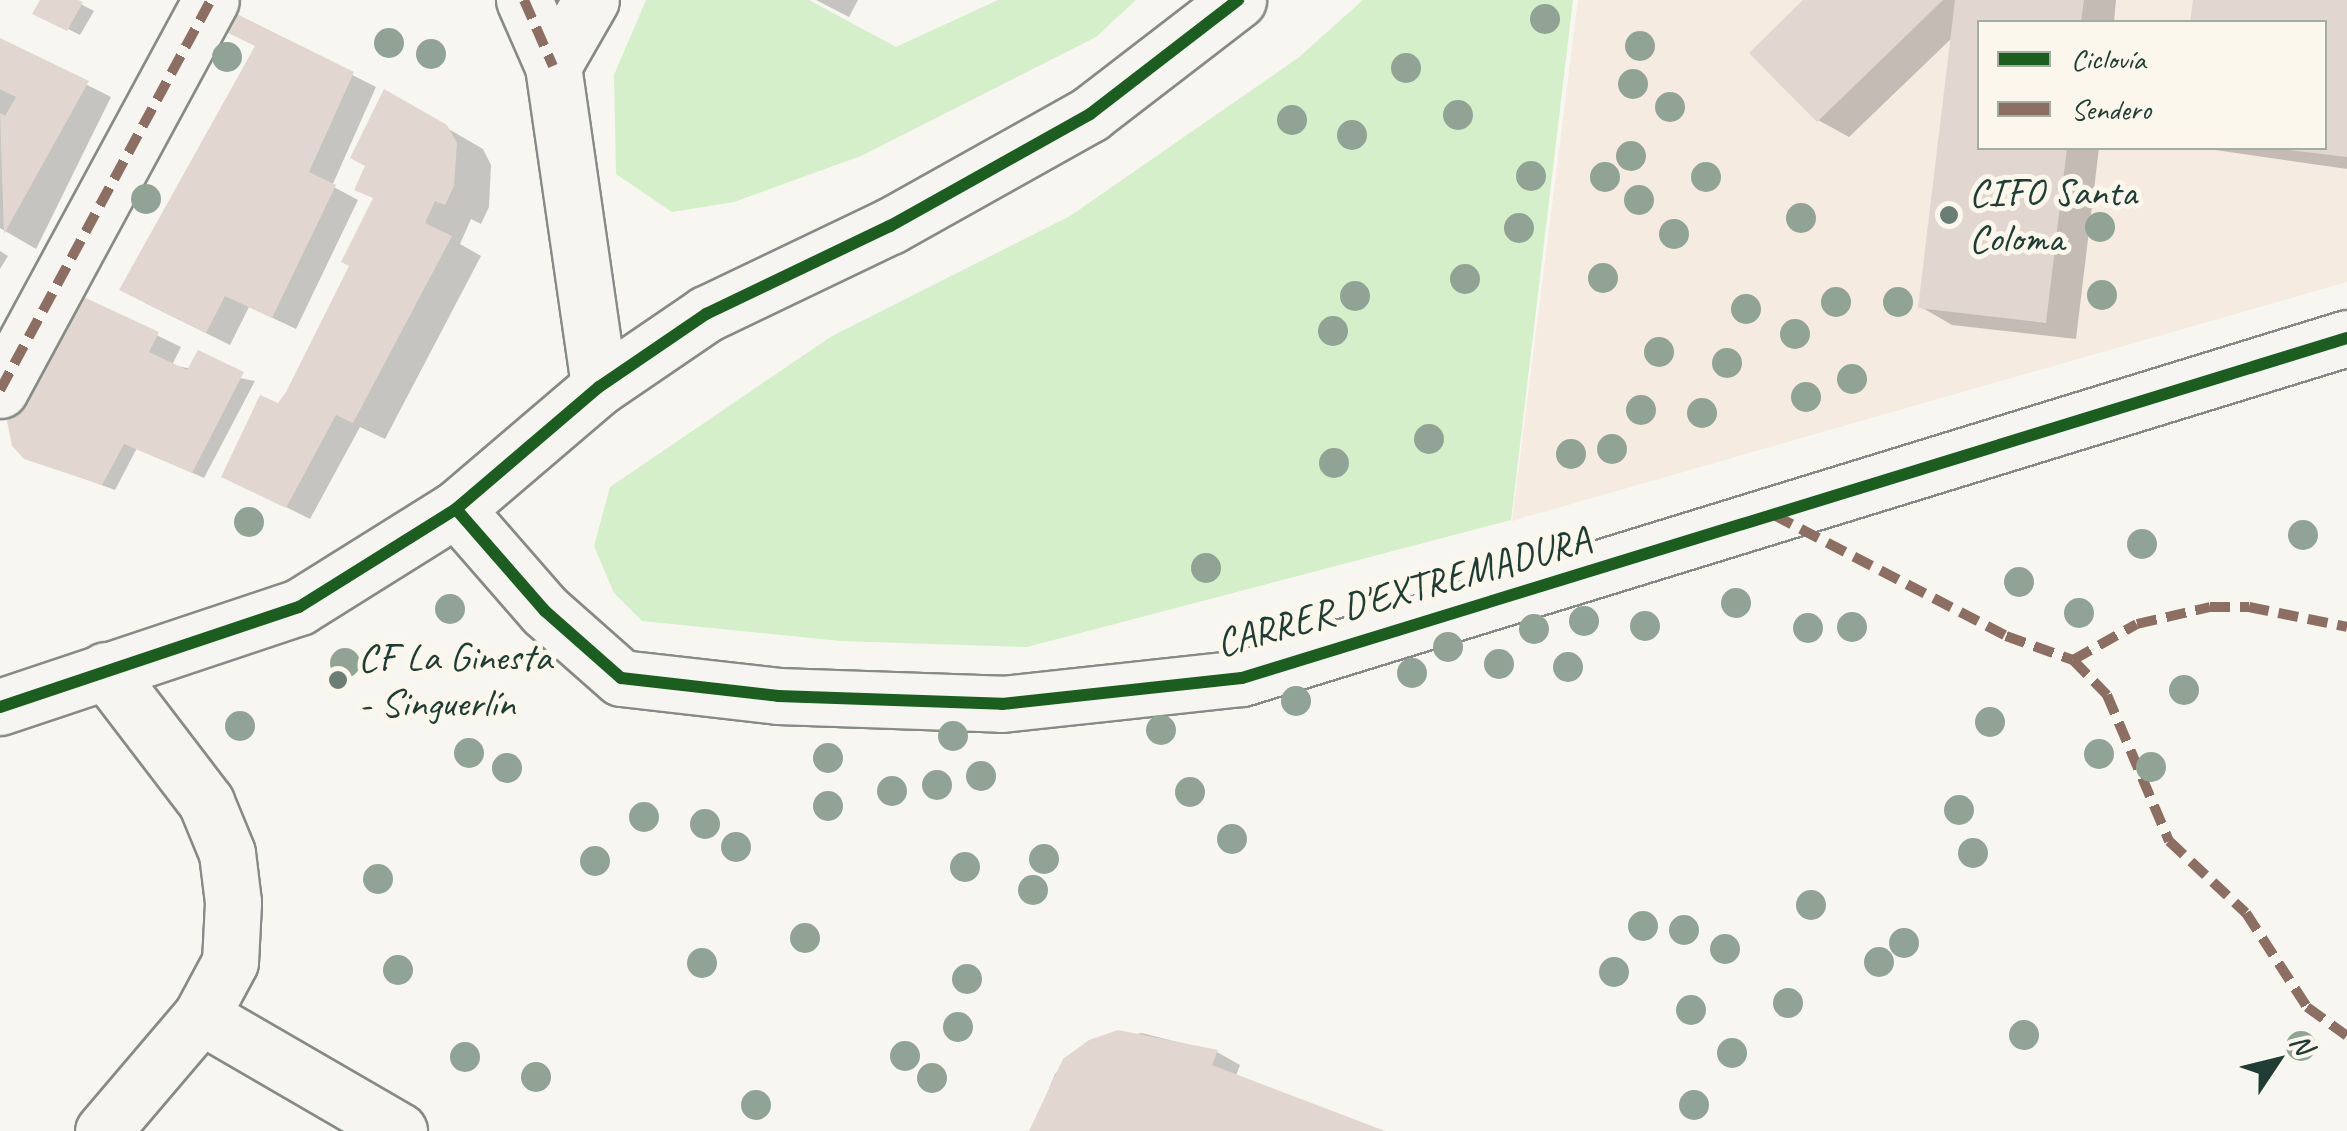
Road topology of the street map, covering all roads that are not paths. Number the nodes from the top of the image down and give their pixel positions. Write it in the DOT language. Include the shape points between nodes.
graph roads {
  1 [pos="211,0"];
  2 [pos="524,0"];
  3 [pos="591,0"];
  4 [pos="1238,0"];
  5 [pos="554,66"];
  6 [pos="2347,338"];
  7 [pos="600,387"];
  8 [pos="0,390"];
  9 [pos="456,510"];
  10 [pos="106,670"];
  11 [pos="0,707"];
  12 [pos="201,1016"];
  13 [pos="103,1131"];
  14 [pos="399,1131"];
  1 -- 8 [label="street"];
  2 -- 5 [label="street"];
  3 -- 5 [label="street"];
  4 -- 7 [label="street" via="1090,114 890,226 706,314"];
  5 -- 7 [label="street"];
  6 -- 9 [label="street, CARRER D'EXTREMADURA" via="1242,678 1002,704 778,696 621,678 545,611"];
  7 -- 9 [label="street"];
  9 -- 10 [label="street" via="298,607"];
  10 -- 11 [label="street"];
  10 -- 12 [label="street" via="206,802 227,853 230,962"];
  12 -- 13 [label="street"];
  12 -- 14 [label="street"];
}
